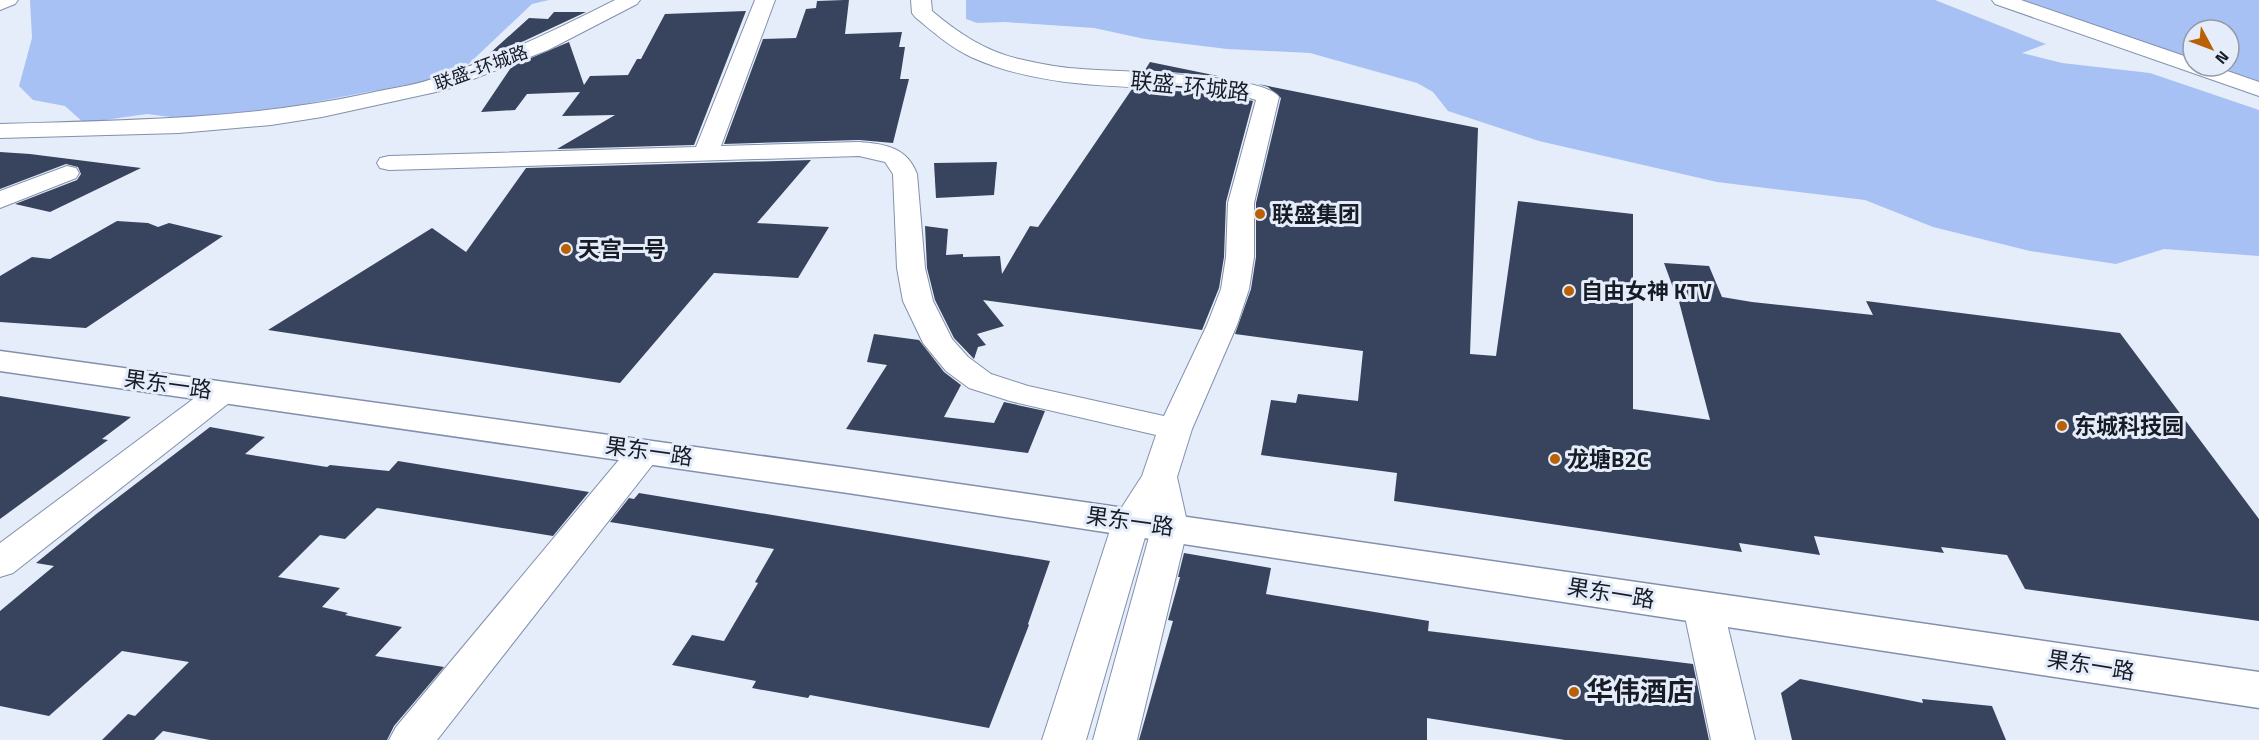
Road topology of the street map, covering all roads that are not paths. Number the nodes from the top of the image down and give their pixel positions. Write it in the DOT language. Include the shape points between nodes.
graph roads {
  1 [pos="8,0"];
  2 [pos="630,0"];
  3 [pos="765,0"];
  4 [pos="921,0"];
  5 [pos="2002,0"];
  6 [pos="0,4"];
  7 [pos="2259,89"];
  8 [pos="0,131"];
  9 [pos="706,153"];
  10 [pos="389,163"];
  11 [pos="67,173"];
  12 [pos="0,200"];
  13 [pos="0,361"];
  14 [pos="223,392"];
  15 [pos="1175,429"];
  16 [pos="645,451"];
  17 [pos="1159,477"];
  18 [pos="1131,521"];
  19 [pos="1170,526"];
  20 [pos="0,563"];
  21 [pos="1703,607"];
  22 [pos="2259,690"];
  23 [pos="411,740"];
  24 [pos="1064,740"];
  25 [pos="1115,740"];
  26 [pos="1733,740"];
  1 -- 6 [label="street"];
  2 -- 8 [label="street, 联盛-环城路" via="542,45 437,85 322,110 179,126"];
  3 -- 9 [label="street"];
  4 -- 15 [label="street, 联盛-环城路" via="922,14 936,28 967,48 1004,63 1077,74 1228,86 1268,97 1241,203 1235,289"];
  5 -- 7 [label="street"];
  9 -- 10 [label="street"];
  9 -- 15 [label="street" via="859,149 894,156 905,174 911,268 918,300 938,343 957,364 980,381 1021,394"];
  11 -- 12 [label="street"];
  13 -- 14 [label="main road, 果东一路"];
  14 -- 16 [label="main road, 果东一路"];
  14 -- 20 [label="street"];
  15 -- 17 [label="street, 联盛-环城路"];
  16 -- 18 [label="main road, 果东一路"];
  16 -- 23 [label="street"];
  17 -- 18 [label="street, 联盛-环城路"];
  17 -- 19 [label="street"];
  18 -- 19 [label="main road, 果东一路"];
  18 -- 24 [label="street, 联盛-环城路"];
  19 -- 21 [label="main road, 果东一路"];
  19 -- 25 [label="street"];
  21 -- 22 [label="main road, 果东一路"];
  21 -- 26 [label="street"];
}
